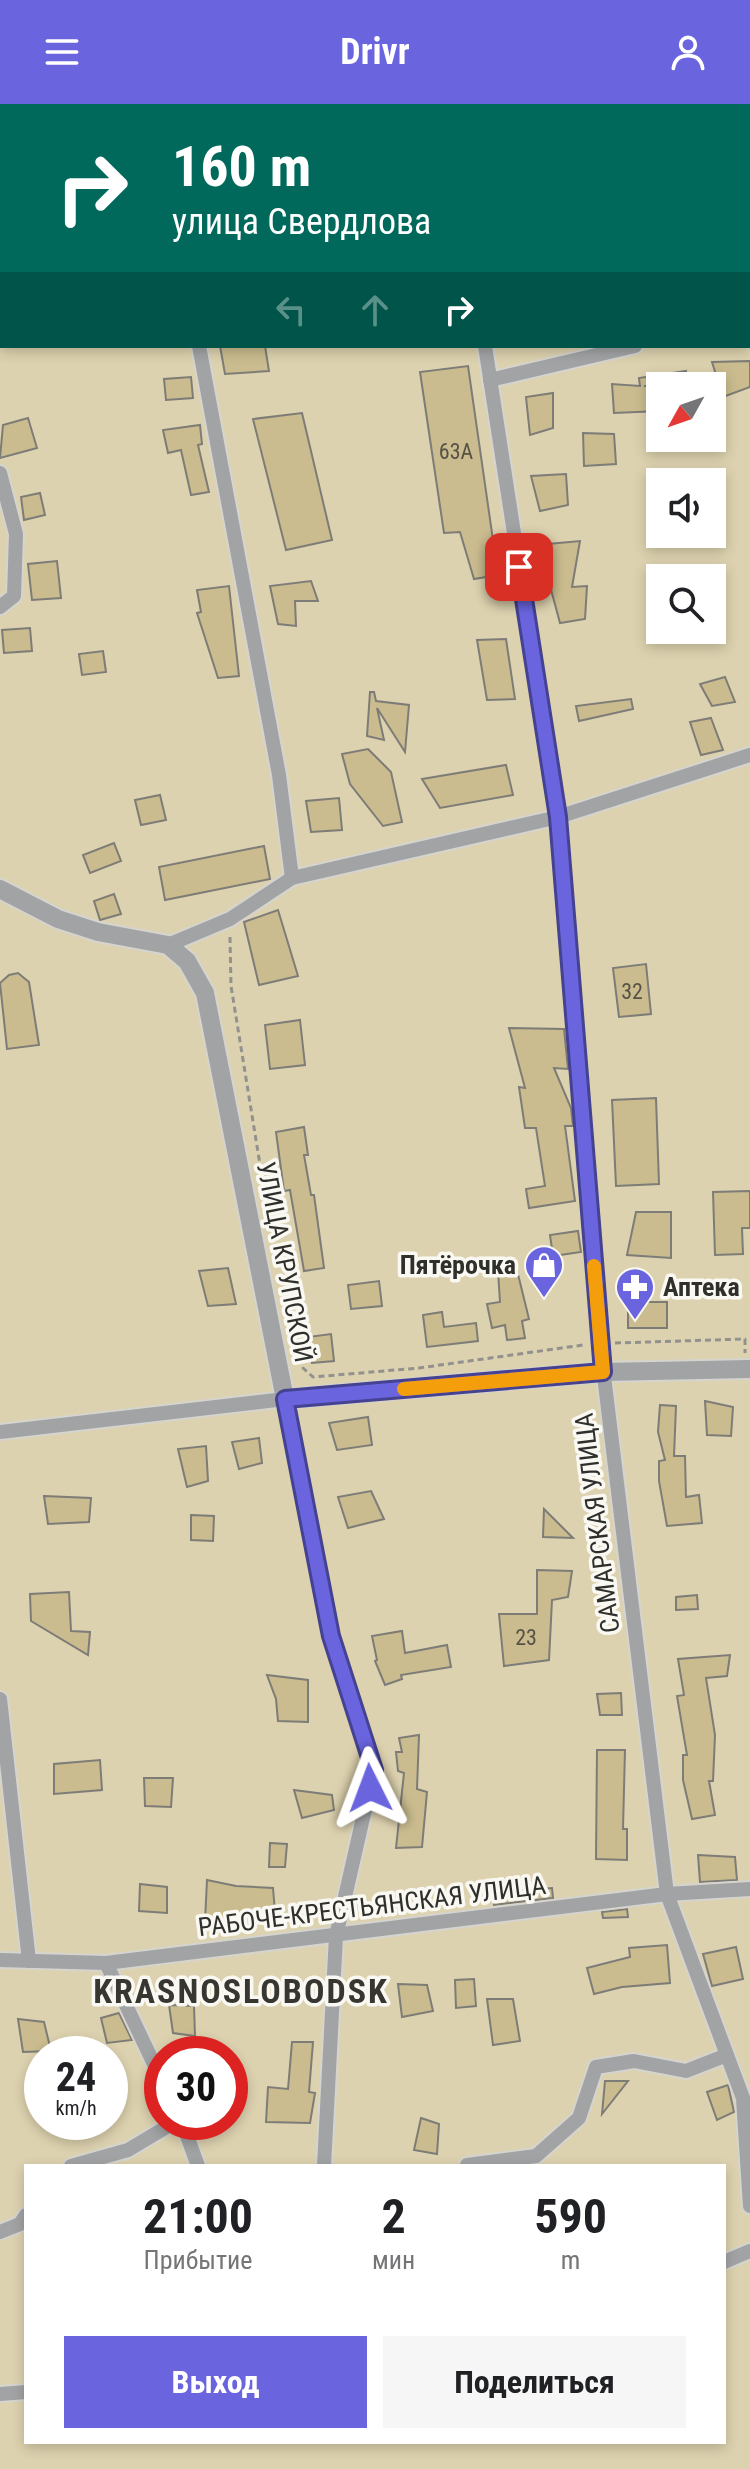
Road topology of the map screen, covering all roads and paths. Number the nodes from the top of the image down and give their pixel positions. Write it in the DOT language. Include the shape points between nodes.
graph roads {
  1 [pos="199,348"];
  2 [pos="485,348"];
  3 [pos="626,348"];
  4 [pos="490,380"];
  5 [pos="0,473"];
  6 [pos="0,607"];
  7 [pos="750,755"];
  8 [pos="558,817"];
  9 [pos="292,878"];
  10 [pos="0,889"];
  11 [pos="230,919"];
  12 [pos="168,945"];
  13 [pos="272,1234"];
  14 [pos="290,1334"];
  15 [pos="600,1343"];
  16 [pos="747,1363"];
  17 [pos="603,1372"];
  18 [pos="285,1399"];
  19 [pos="0,1432"];
  20 [pos="0,1699"];
  21 [pos="750,1889"];
  22 [pos="667,1894"];
  23 [pos="336,1936"];
  24 [pos="0,1960"];
  25 [pos="29,1961"];
  26 [pos="106,1963"];
  27 [pos="144,2043"];
  28 [pos="727,2055"];
  29 [pos="145,2140"];
  30 [pos="189,2140"];
  31 [pos="78,2164"];
  32 [pos="197,2164"];
  33 [pos="324,2164"];
  34 [pos="475,2164"];
  35 [pos="750,2206"];
  36 [pos="24,2218"];
  37 [pos="0,2232"];
  38 [pos="750,2251"];
  39 [pos="726,2261"];
  40 [pos="24,2392"];
  41 [pos="0,2394"];
  1 -- 9 [label="street" via="279,775"];
  2 -- 4 [label="street, САМАРСКАЯ УЛИЦА"];
  3 -- 4 [label="street"];
  4 -- 8 [label="street, САМАРСКАЯ УЛИЦА"];
  5 -- 6 [label="street" via="16,534 14,596"];
  7 -- 8 [label="street"];
  8 -- 9 [label="street"];
  8 -- 15 [label="street, САМАРСКАЯ УЛИЦА"];
  9 -- 11 [label="street"];
  10 -- 12 [label="street" via="58,919"];
  11 -- 12 [label="street"];
  11 -- 13 [label="path" via="231,986"];
  12 -- 18 [label="street, УЛИЦА КРУПСКОЙ" via="187,961 205,993"];
  14 -- 15 [label="path" via="303,1368 313,1377"];
  15 -- 16 [label="path" via="745,1339"];
  15 -- 17 [label="street, САМАРСКАЯ УЛИЦА"];
  16 -- 17 [label="street"];
  17 -- 18 [label="street"];
  17 -- 22 [label="street, САМАРСКАЯ УЛИЦА"];
  18 -- 19 [label="street"];
  18 -- 23 [label="street, УЛИЦА КРУПСКОЙ" via="331,1636 374,1770"];
  20 -- 25 [label="street"];
  21 -- 22 [label="street, РАБОЧЕ-КРЕСТЬЯНСКАЯ УЛИЦА"];
  22 -- 23 [label="street, РАБОЧЕ-КРЕСТЬЯНСКАЯ УЛИЦА"];
  22 -- 28 [label="street, САМАРСКАЯ УЛИЦА"];
  23 -- 26 [label="street, РАБОЧЕ-КРЕСТЬЯНСКАЯ УЛИЦА"];
  23 -- 33 [label="street, УЛИЦА КРУПСКОЙ"];
  24 -- 25 [label="street, РАБОЧЕ-КРЕСТЬЯНСКАЯ УЛИЦА"];
  25 -- 26 [label="street, РАБОЧЕ-КРЕСТЬЯНСКАЯ УЛИЦА"];
  26 -- 27 [label="street"];
  28 -- 34 [label="street" via="686,2071 634,2061 596,2067 579,2118 536,2156"];
  28 -- 35 [label="street, САМАРСКАЯ УЛИЦА" via="743,2098"];
  29 -- 31 [label="street"];
  30 -- 32 [label="street"];
  36 -- 37 [label="street"];
  38 -- 39 [label="street"];
  40 -- 41 [label="street"];
}
